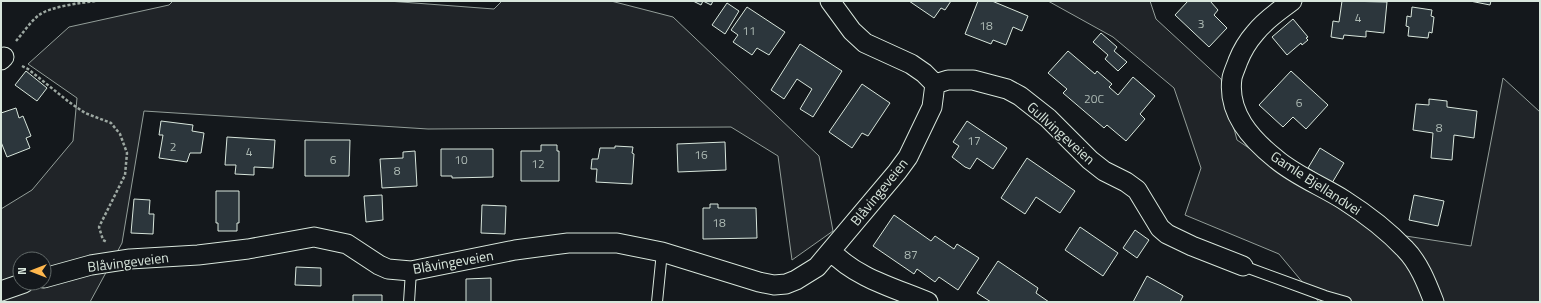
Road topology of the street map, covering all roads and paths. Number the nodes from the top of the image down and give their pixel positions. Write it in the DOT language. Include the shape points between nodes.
graph roads {
  1 [pos="96,1"];
  2 [pos="830,1"];
  3 [pos="1292,1"];
  4 [pos="2,59"];
  5 [pos="935,84"];
  6 [pos="831,251"];
  7 [pos="662,252"];
  8 [pos="130,259"];
  9 [pos="1243,266"];
  10 [pos="411,271"];
  11 [pos="52,276"];
  12 [pos="12,287"];
  13 [pos="1,291"];
  14 [pos="409,302"];
  15 [pos="658,302"];
  16 [pos="928,302"];
  17 [pos="1346,302"];
  18 [pos="1434,302"];
  1 -- 4 [label="path" via="70,5 39,15"];
  2 -- 5 [label="street" via="852,31 865,43 911,64"];
  3 -- 18 [label="street, Gamle Bjellandvei" via="1256,32 1241,54 1232,77 1232,96 1242,125 1277,160 1380,225 1414,260"];
  4 -- 8 [label="path" via="28,69 85,113 111,123 120,134 127,153 125,175 99,227 103,240"];
  5 -- 6 [label="street, Blåvingeveien" via="932,107 908,157"];
  5 -- 9 [label="street, Gullvingeveien" via="948,80 974,80 1007,89 1020,96 1048,118 1090,160 1137,190 1160,228 1167,234"];
  6 -- 7 [label="street, Blåvingeveien" via="817,267 796,280 774,285"];
  6 -- 16 [label="street" via="841,262 855,271"];
  7 -- 10 [label="street, Blåvingeveien" via="617,243 568,243 515,250"];
  7 -- 15 [label="lane"];
  8 -- 10 [label="street, Blåvingeveien" via="198,255 314,237 347,244 379,266"];
  8 -- 11 [label="street, Blåvingeveien"];
  9 -- 17 [label="lane"];
  10 -- 14 [label="lane"];
  12 -- 13 [label="street"];
}
